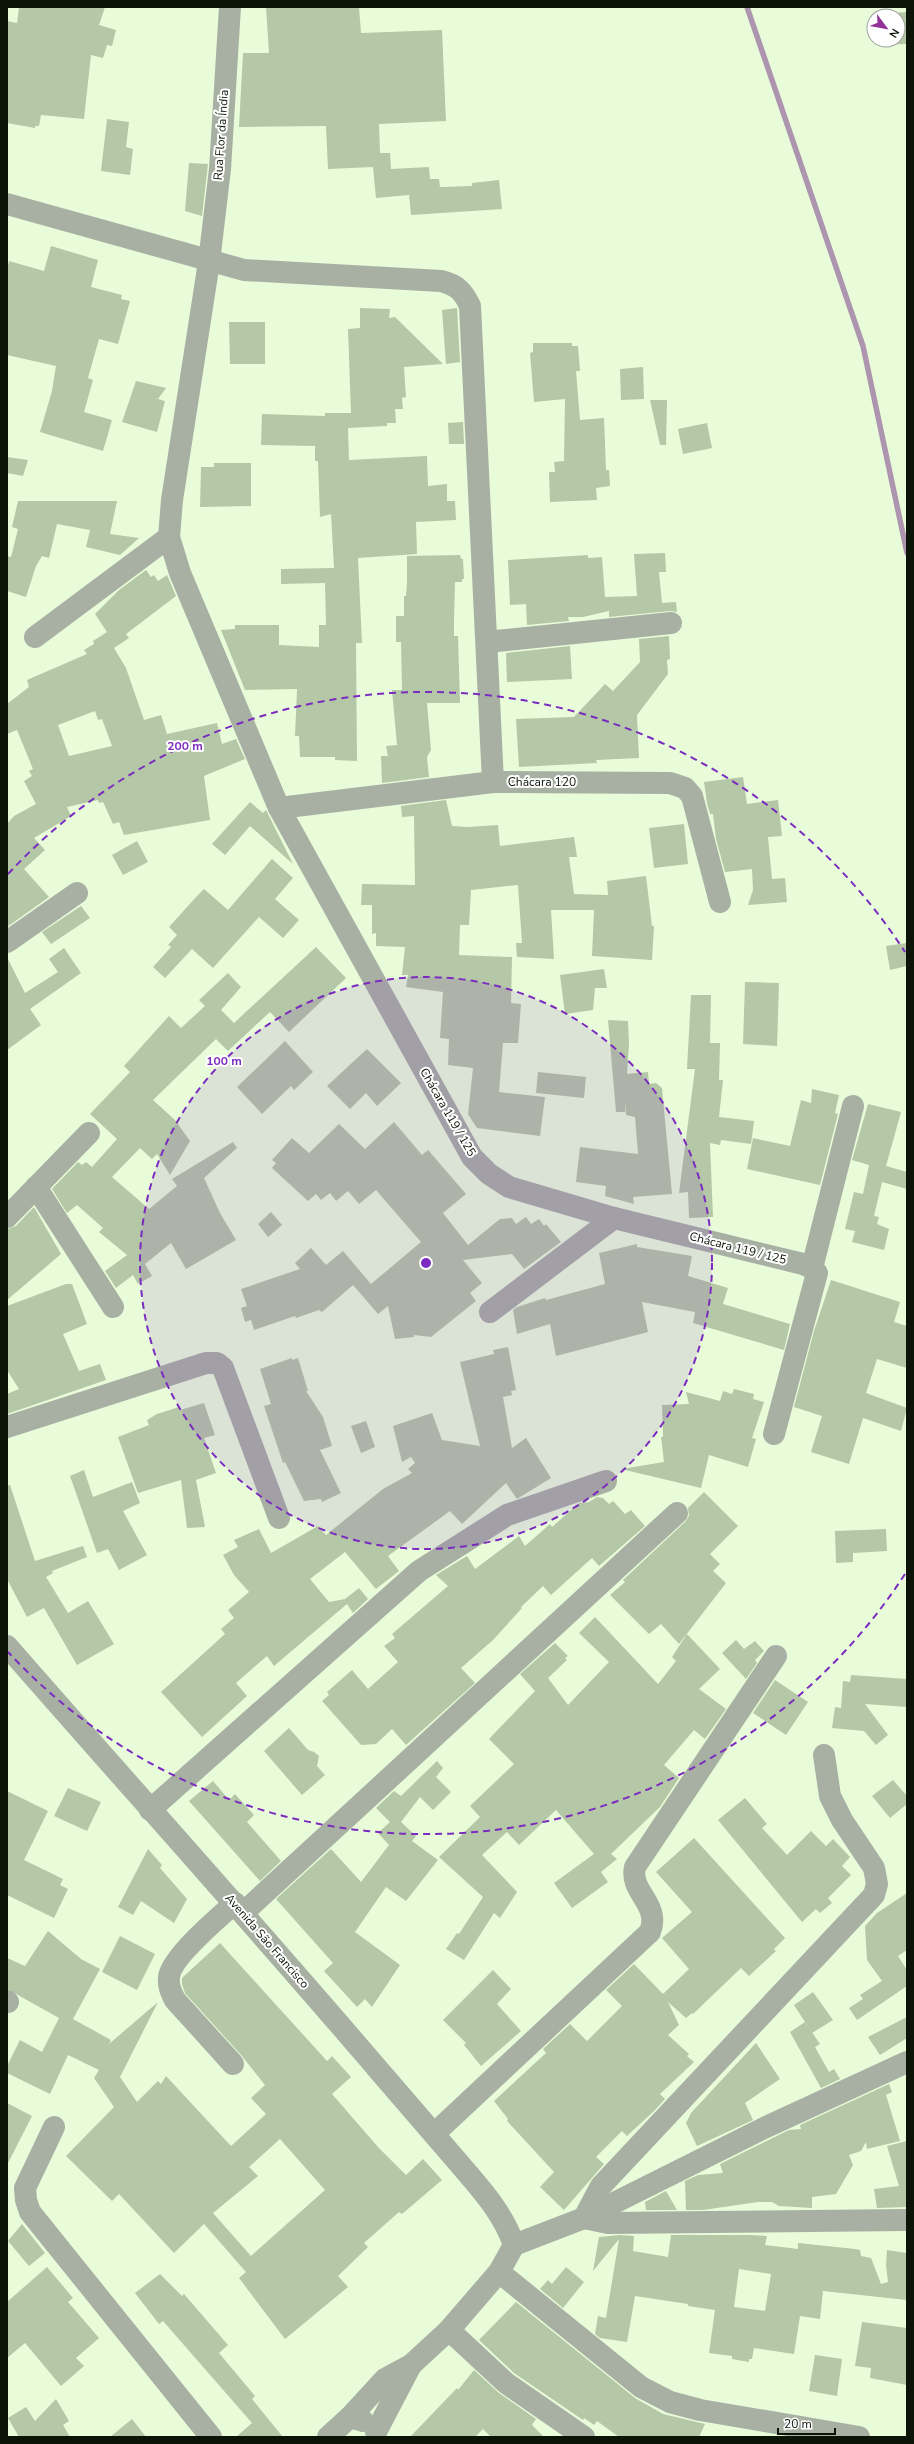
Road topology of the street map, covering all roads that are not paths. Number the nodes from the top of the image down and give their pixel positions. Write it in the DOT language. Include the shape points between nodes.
graph roads {
  1 [pos="230,7"];
  2 [pos="7,204"];
  3 [pos="209,262"];
  4 [pos="169,537"];
  5 [pos="671,623"];
  6 [pos="35,637"];
  7 [pos="487,642"];
  8 [pos="493,782"];
  9 [pos="280,808"];
  10 [pos="77,892"];
  11 [pos="720,902"];
  12 [pos="7,942"];
  13 [pos="853,1106"];
  14 [pos="89,1133"];
  15 [pos="36,1187"];
  16 [pos="7,1217"];
  17 [pos="614,1218"];
  18 [pos="814,1270"];
  19 [pos="113,1307"];
  20 [pos="490,1312"];
  21 [pos="7,1427"];
  22 [pos="774,1434"];
  23 [pos="606,1481"];
  24 [pos="677,1513"];
  25 [pos="279,1518"];
  26 [pos="7,1646"];
  27 [pos="776,1656"];
  28 [pos="824,1755"];
  29 [pos="150,1810"];
  30 [pos="239,1908"];
  31 [pos="907,2062"];
  32 [pos="233,2064"];
  33 [pos="54,2127"];
  34 [pos="434,2134"];
  35 [pos="584,2218"];
  36 [pos="907,2220"];
  37 [pos="514,2245"];
  38 [pos="499,2272"];
  39 [pos="449,2330"];
  40 [pos="411,2365"];
  41 [pos="350,2417"];
  42 [pos="376,2435"];
  43 [pos="211,2437"];
  44 [pos="328,2437"];
  45 [pos="584,2437"];
  46 [pos="860,2437"];
  1 -- 3 [label="street, Rua Flor da Índia" via="220,169"];
  2 -- 3 [label="street"];
  3 -- 4 [label="street, Rua Flor da Índia" via="172,500"];
  3 -- 7 [label="street" via="244,270 441,281 454,284 463,292 470,306"];
  4 -- 6 [label="street"];
  4 -- 9 [label="street, Chácara 119 / 125" via="180,572"];
  5 -- 7 [label="street"];
  7 -- 8 [label="street"];
  8 -- 9 [label="street, Chácara 120"];
  8 -- 11 [label="street, Chácara 120" via="670,783 685,788 692,796"];
  9 -- 17 [label="street, Chácara 119 / 125" via="472,1157 489,1174 509,1186"];
  10 -- 12 [label="street"];
  13 -- 18 [label="street"];
  14 -- 15 [label="street"];
  15 -- 16 [label="street"];
  15 -- 19 [label="street"];
  17 -- 18 [label="street, Chácara 119 / 125"];
  17 -- 20 [label="street"];
  18 -- 22 [label="street"];
  21 -- 25 [label="street" via="206,1363 217,1363 223,1368"];
  23 -- 29 [label="street" via="507,1515 419,1571"];
  24 -- 30 [label="street"];
  26 -- 29 [label="street, Avenida São Francisco"];
  27 -- 34 [label="street" via="635,1867 634,1879 652,1912 654,1923 650,1932"];
  28 -- 35 [label="street" via="830,1796 842,1820 874,1868 877,1884 874,1895 601,2186"];
  29 -- 30 [label="street, Avenida São Francisco"];
  30 -- 32 [label="street" via="183,1954 169,1975 169,1988 175,2000"];
  30 -- 34 [label="street, Avenida São Francisco"];
  31 -- 35 [label="street" via="764,2128"];
  33 -- 43 [label="street" via="26,2188 30,2212"];
  34 -- 37 [label="street, Avenida São Francisco" via="492,2202 508,2227"];
  35 -- 36 [label="street" via="608,2223"];
  35 -- 37 [label="street"];
  37 -- 38 [label="street"];
  38 -- 39 [label="street"];
  38 -- 46 [label="street" via="641,2387 670,2402 700,2410"];
  39 -- 40 [label="street"];
  39 -- 45 [label="street" via="506,2382"];
  40 -- 41 [label="street" via="386,2379"];
  40 -- 42 [label="street"];
  41 -- 42 [label="street" via="366,2422"];
  41 -- 44 [label="street"];
}
